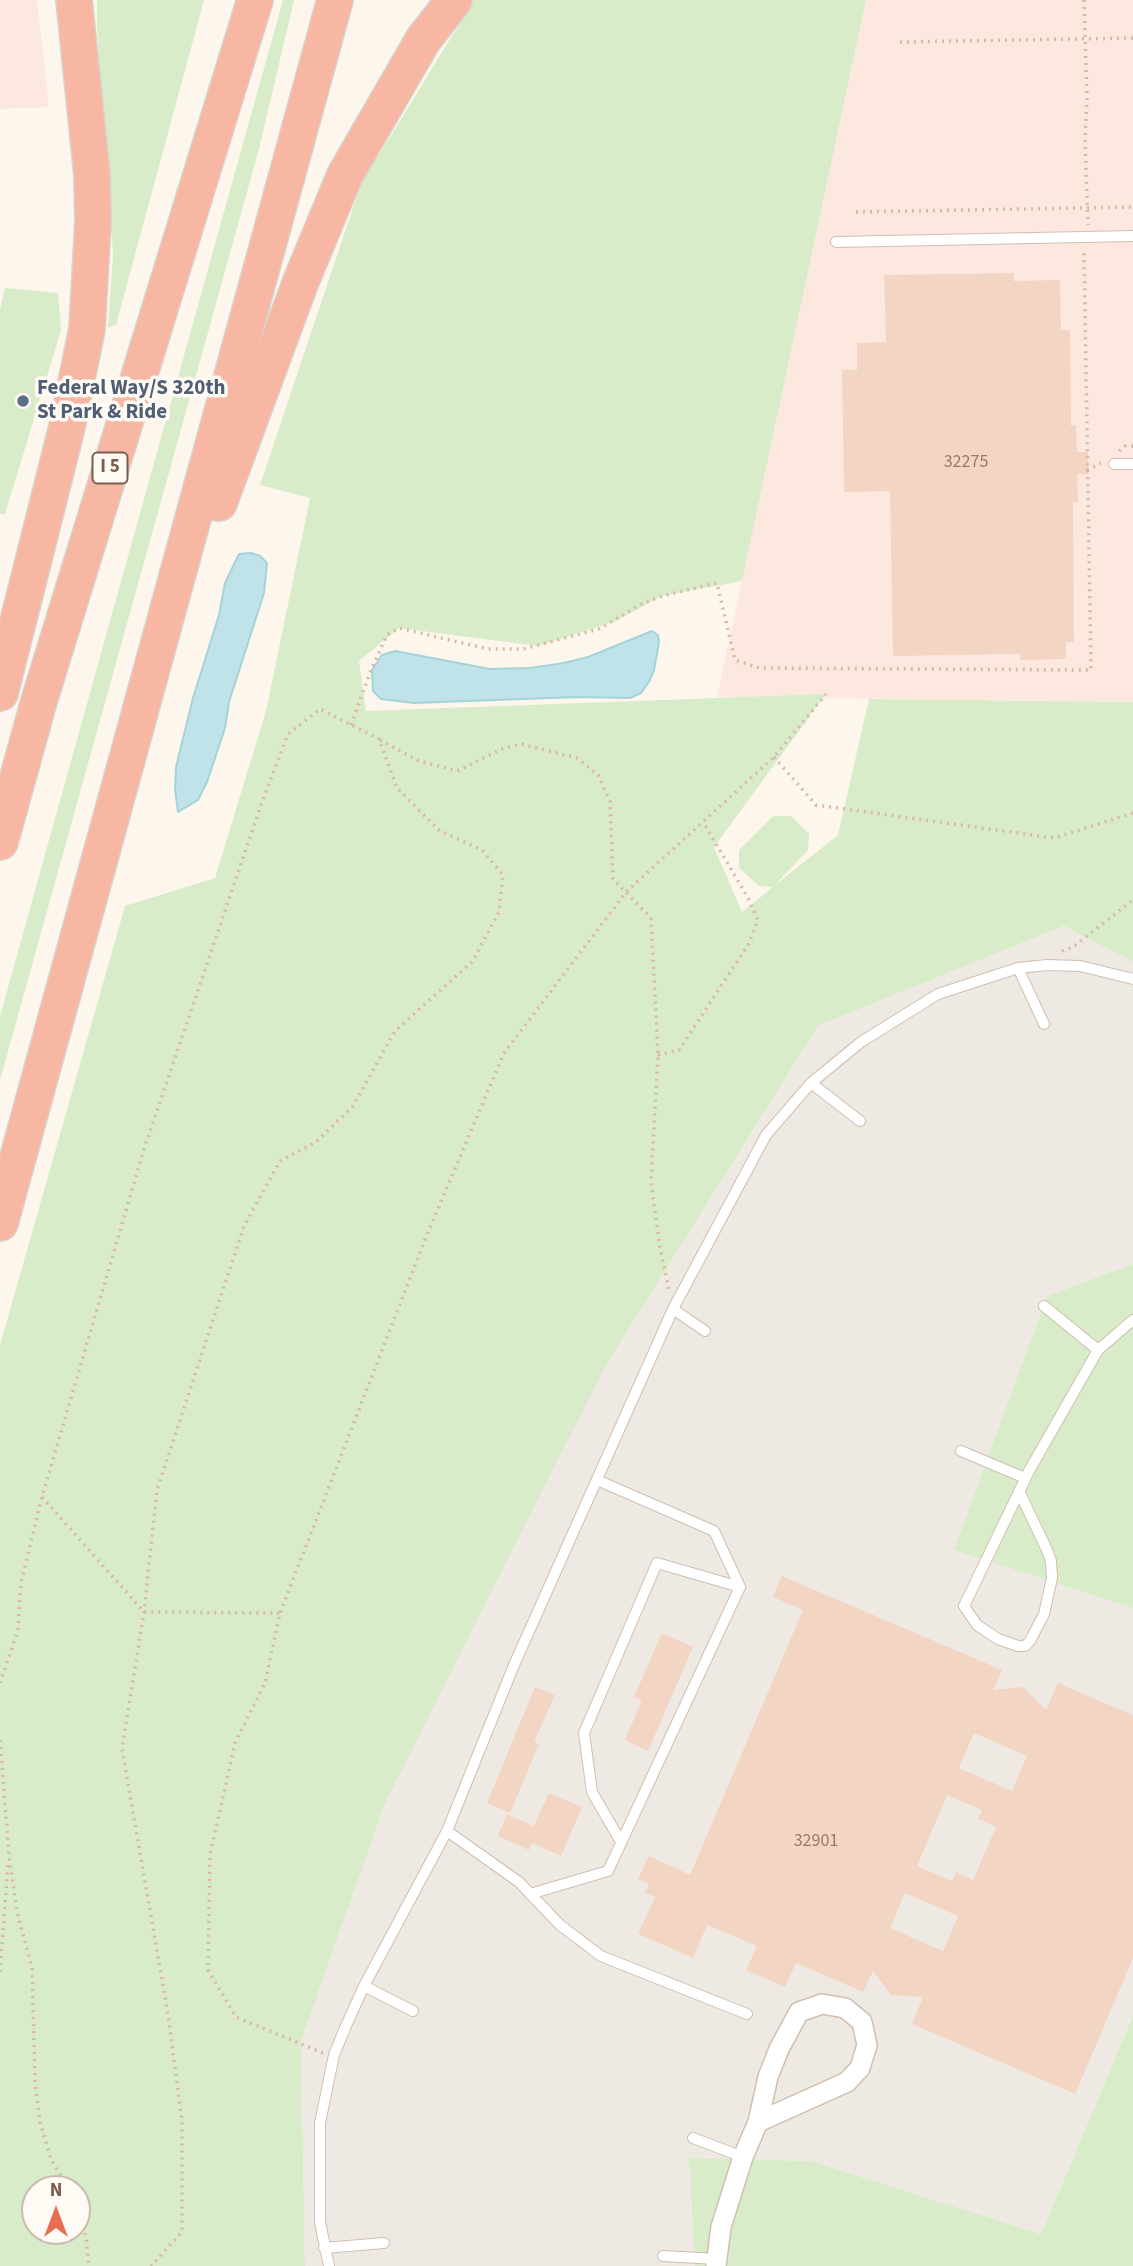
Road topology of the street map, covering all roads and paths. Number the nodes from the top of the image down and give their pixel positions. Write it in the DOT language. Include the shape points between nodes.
graph roads {
  1 [pos="74,0"];
  2 [pos="246,0"];
  3 [pos="255,0"];
  4 [pos="333,0"];
  5 [pos="454,0"];
  6 [pos="1084,0"];
  7 [pos="1133,38"];
  8 [pos="1085,39"];
  9 [pos="900,42"];
  10 [pos="224,95"];
  11 [pos="1133,206"];
  12 [pos="1089,208"];
  13 [pos="856,212"];
  14 [pos="1133,236"];
  15 [pos="1085,237"];
  16 [pos="836,242"];
  17 [pos="1114,464"];
  18 [pos="1133,464"];
  19 [pos="0,693"];
  20 [pos="826,694"];
  21 [pos="140,716"];
  22 [pos="351,725"];
  23 [pos="379,739"];
  24 [pos="774,757"];
  25 [pos="1133,813"];
  26 [pos="703,822"];
  27 [pos="0,842"];
  28 [pos="627,891"];
  29 [pos="1133,900"];
  30 [pos="1018,968"];
  31 [pos="1133,979"];
  32 [pos="1044,1024"];
  33 [pos="658,1055"];
  34 [pos="811,1083"];
  35 [pos="860,1121"];
  36 [pos="0,1223"];
  37 [pos="1044,1306"];
  38 [pos="673,1310"];
  39 [pos="1133,1320"];
  40 [pos="705,1331"];
  41 [pos="1098,1350"];
  42 [pos="961,1451"];
  43 [pos="1025,1478"];
  44 [pos="597,1480"];
  45 [pos="1019,1491"];
  46 [pos="42,1497"];
  47 [pos="740,1587"];
  48 [pos="144,1612"];
  49 [pos="280,1613"];
  50 [pos="0,1683"];
  51 [pos="0,1740"];
  52 [pos="447,1830"];
  53 [pos="621,1842"];
  54 [pos="9,1855"];
  55 [pos="530,1894"];
  56 [pos="0,1972"];
  57 [pos="364,1986"];
  58 [pos="413,2011"];
  59 [pos="747,2014"];
  60 [pos="334,2056"];
  61 [pos="758,2122"];
  62 [pos="693,2138"];
  63 [pos="743,2157"];
  64 [pos="60,2175"];
  65 [pos="384,2243"];
  66 [pos="87,2245"];
  67 [pos="324,2248"];
  68 [pos="663,2256"];
  69 [pos="716,2263"];
  70 [pos="89,2266"];
  71 [pos="151,2266"];
  72 [pos="328,2266"];
  1 -- 19 [label="highway" via="92,175 87,329"];
  2 -- 10 [label="highway, I 5"];
  3 -- 10 [label="highway"];
  4 -- 21 [label="highway"];
  5 -- 21 [label="highway" via="423,40 345,175 301,281"];
  6 -- 8 [label="path"];
  7 -- 8 [label="path"];
  8 -- 9 [label="path"];
  8 -- 12 [label="path"];
  10 -- 27 [label="highway, I 5"];
  11 -- 12 [label="path"];
  12 -- 13 [label="path"];
  12 -- 15 [label="path"];
  14 -- 15 [label="lane"];
  15 -- 16 [label="lane"];
  15 -- 22 [label="path" via="1091,670 760,668 735,660 717,583 643,603 599,629 523,649 488,649 399,628 387,635"];
  17 -- 18 [label="lane"];
  20 -- 24 [label="path"];
  21 -- 36 [label="highway"];
  22 -- 23 [label="path"];
  22 -- 46 [label="path" via="320,709 288,734 144,1149"];
  23 -- 28 [label="path" via="419,761 457,771 521,744 577,758 598,775 610,801 613,879"];
  23 -- 48 [label="path" via="397,788 440,831 482,850 503,875 499,912 471,962 395,1031 353,1106 316,1142 280,1161 244,1226 157,1490"];
  24 -- 25 [label="path" via="816,805 1054,838"];
  24 -- 26 [label="path"];
  26 -- 28 [label="path"];
  26 -- 33 [label="path" via="758,920 748,945 679,1050"];
  28 -- 33 [label="path" via="651,918"];
  28 -- 49 [label="path" via="504,1053 426,1237"];
  29 -- 30 [label="path" via="1073,947"];
  30 -- 31 [label="lane" via="1080,967"];
  30 -- 32 [label="lane"];
  30 -- 34 [label="lane" via="939,994 861,1042"];
  33 -- 38 [label="path" via="651,1182"];
  34 -- 35 [label="lane"];
  34 -- 38 [label="lane" via="766,1135"];
  37 -- 41 [label="lane"];
  38 -- 40 [label="lane"];
  38 -- 44 [label="lane"];
  39 -- 41 [label="lane"];
  41 -- 43 [label="lane"];
  42 -- 43 [label="lane"];
  43 -- 45 [label="lane"];
  44 -- 47 [label="lane" via="714,1531"];
  44 -- 52 [label="lane"];
  45 -- 45 [label="lane" via="1047,1550 1052,1578 1044,1614 1025,1646 998,1639 977,1625 964,1606"];
  46 -- 48 [label="path"];
  46 -- 50 [label="path" via="21,1583 18,1630"];
  47 -- 53 [label="lane"];
  47 -- 53 [label="lane" via="657,1563 584,1733 592,1792"];
  48 -- 49 [label="path"];
  48 -- 71 [label="path" via="122,1749 166,2002 181,2121 181,2232"];
  49 -- 60 [label="path" via="265,1683 235,1743 210,1855 208,1970 236,2017"];
  51 -- 54 [label="path"];
  52 -- 55 [label="lane"];
  52 -- 57 [label="lane"];
  53 -- 55 [label="lane" via="608,1871"];
  54 -- 56 [label="path"];
  54 -- 64 [label="path" via="17,1912 32,1968 40,2122"];
  55 -- 59 [label="lane" via="560,1925 601,1956"];
  57 -- 58 [label="lane"];
  57 -- 60 [label="lane"];
  60 -- 67 [label="lane" via="319,2135"];
  61 -- 61 [label="street" via="847,2082 860,2068 867,2045 862,2022 845,2008 822,2004 799,2012 768,2077"];
  61 -- 63 [label="street"];
  62 -- 63 [label="lane"];
  63 -- 69 [label="street" via="721,2227"];
  65 -- 67 [label="lane"];
  66 -- 70 [label="path"];
  67 -- 72 [label="lane"];
  68 -- 69 [label="lane"];
}
